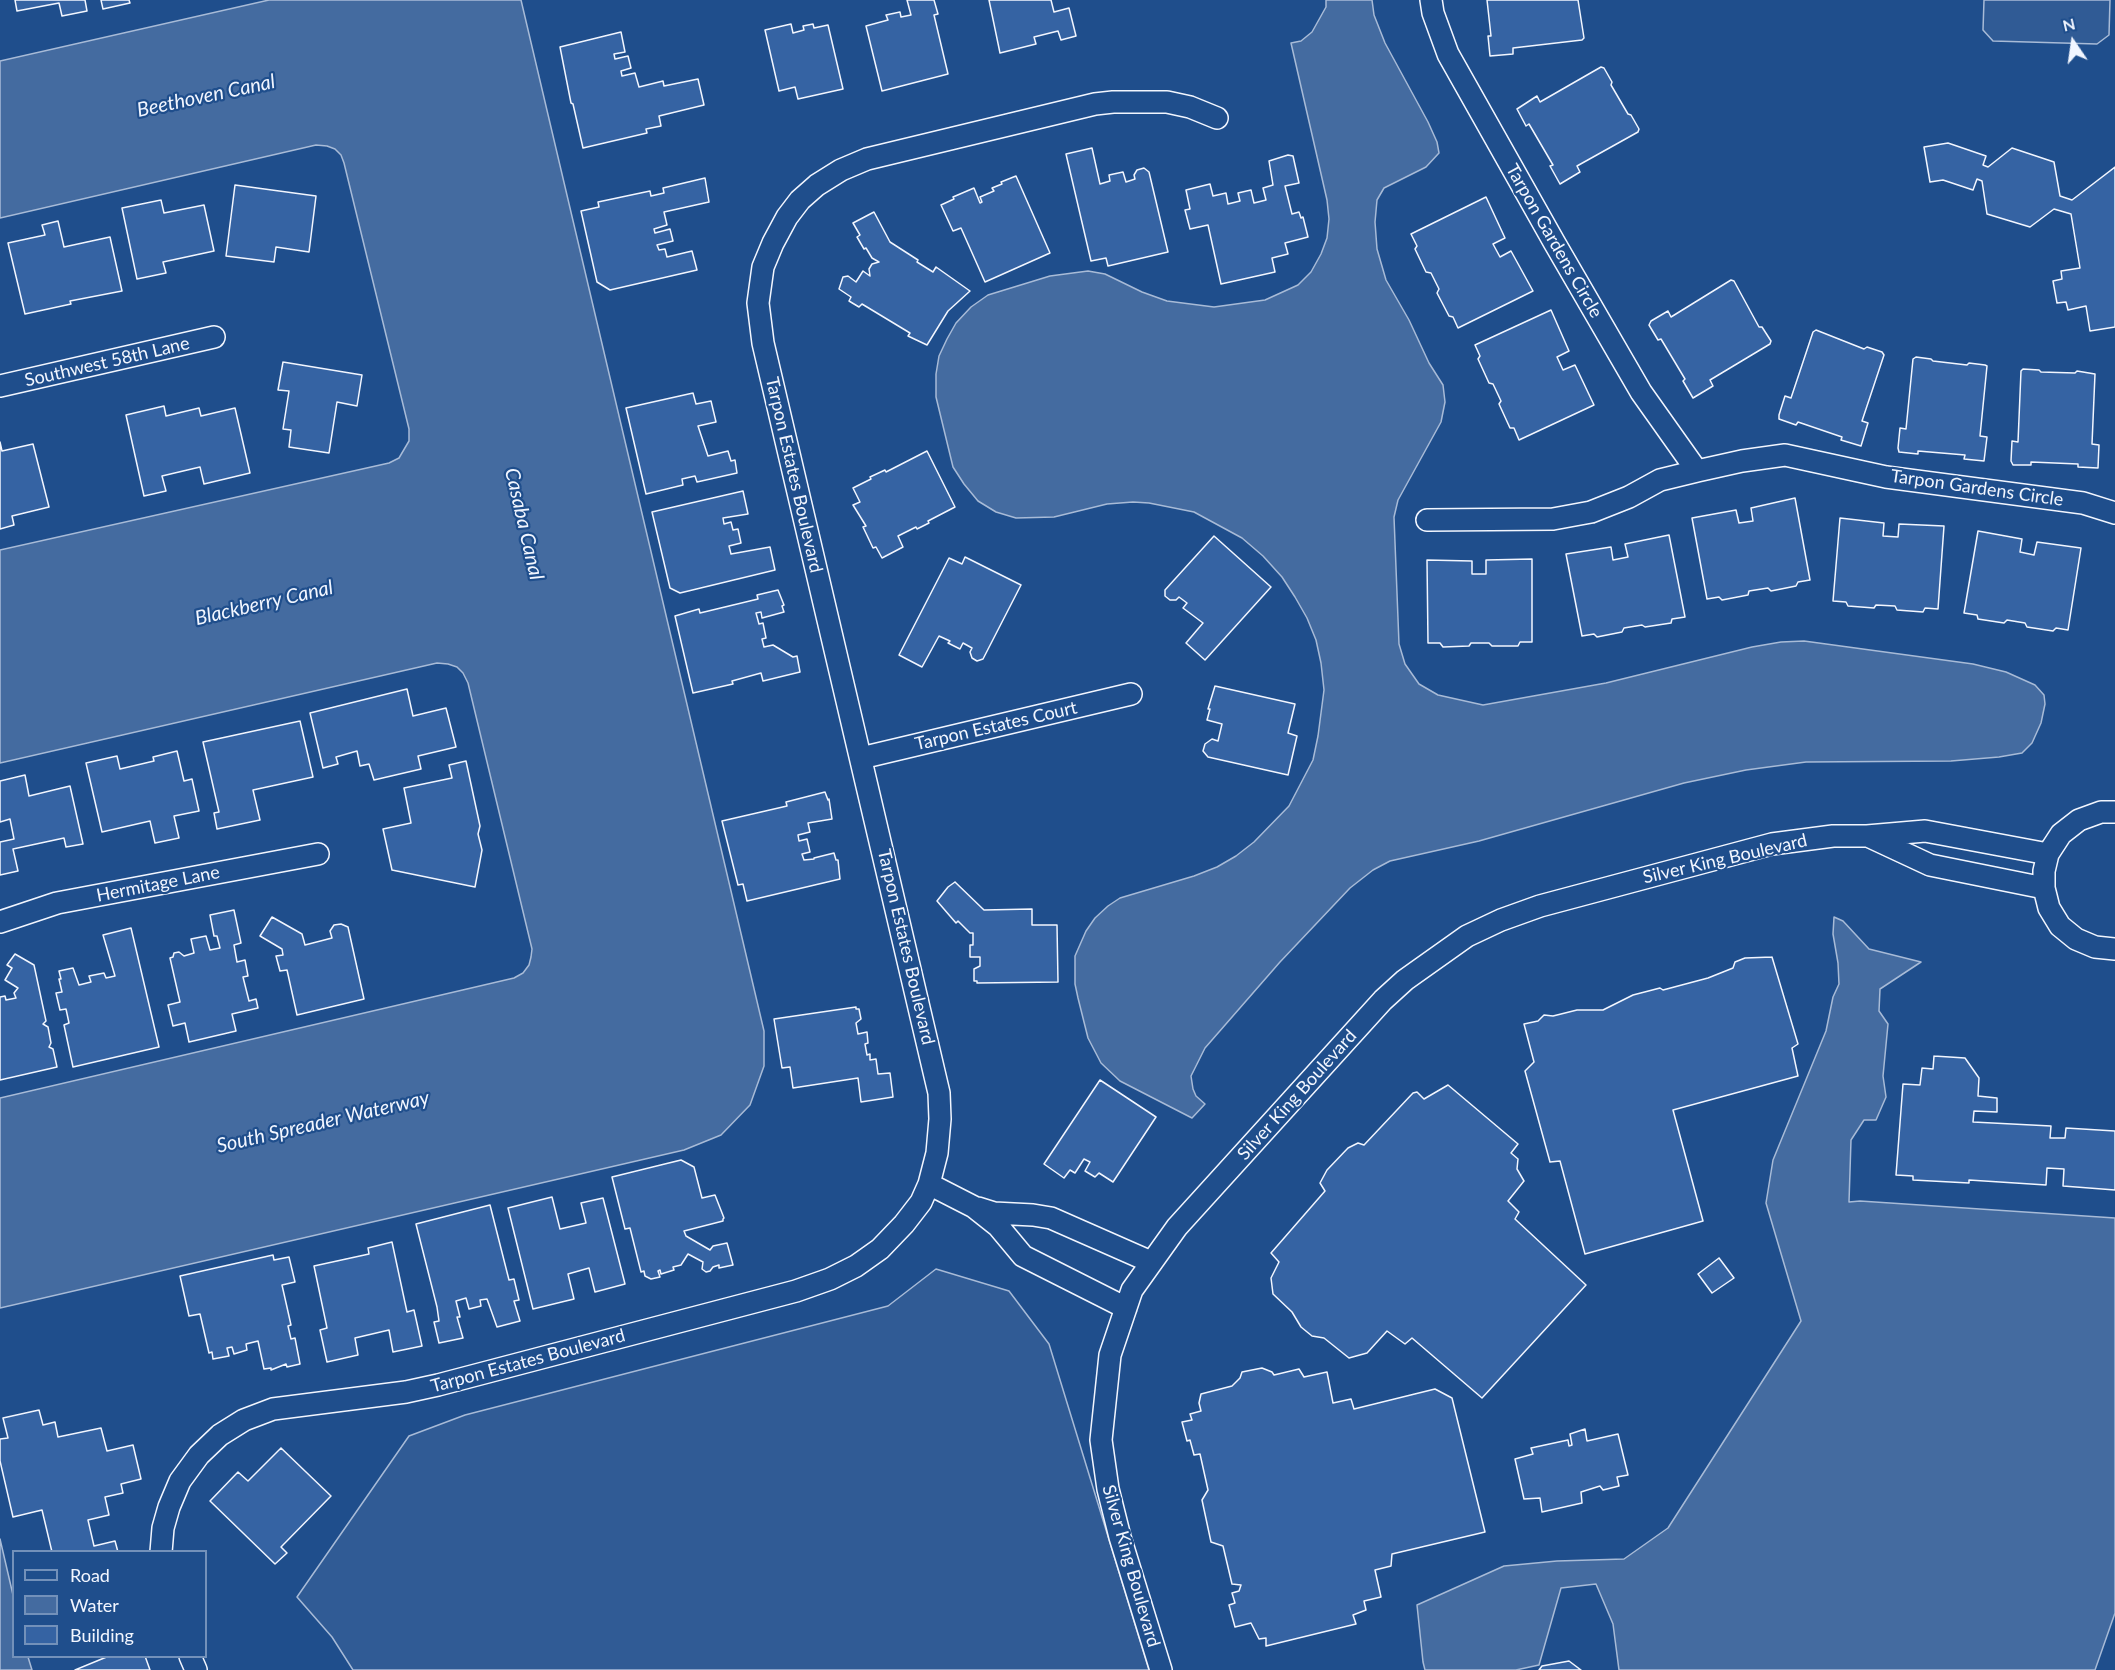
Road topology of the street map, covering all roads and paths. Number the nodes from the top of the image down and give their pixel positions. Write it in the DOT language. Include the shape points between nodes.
graph roads {
  1 [pos="1431,0"];
  2 [pos="1217,118"];
  3 [pos="214,337"];
  4 [pos="0,386"];
  5 [pos="1696,471"];
  6 [pos="2115,513"];
  7 [pos="1427,520"];
  8 [pos="1131,694"];
  9 [pos="861,758"];
  10 [pos="2115,812"];
  11 [pos="1867,836"];
  12 [pos="2048,854"];
  13 [pos="318,855"];
  14 [pos="2044,888"];
  15 [pos="0,922"];
  16 [pos="2115,950"];
  17 [pos="929,1184"];
  18 [pos="974,1207"];
  19 [pos="1151,1262"];
  20 [pos="1126,1308"];
  21 [pos="160,1550"];
  22 [pos="1161,1670"];
  1 -- 5 [label="street, Tarpon Gardens Circle" via="1454,64 1641,392"];
  2 -- 9 [label="street, Tarpon Estates Boulevard" via="1167,102 1104,103 867,159 817,185 787,217 763,267 759,322"];
  3 -- 4 [label="street, Southwest 58th Lane"];
  5 -- 6 [label="street, Tarpon Gardens Circle" via="1785,455 1886,477 2084,503"];
  5 -- 7 [label="street, Tarpon Gardens Circle" via="1659,480 1591,512 1553,519"];
  8 -- 9 [label="street, Tarpon Estates Court"];
  9 -- 17 [label="street, Tarpon Estates Boulevard" via="939,1093 937,1153"];
  10 -- 12 [label="street" via="2101,812 2079,820 2061,834"];
  11 -- 12 [label="street, Silver King Boulevard" via="1925,831"];
  11 -- 14 [label="street, Silver King Boulevard" via="1930,865"];
  11 -- 19 [label="street, Silver King Boulevard" via="1772,844 1540,906 1467,936 1383,1000 1177,1227"];
  12 -- 14 [label="street"];
  13 -- 15 [label="street, Hermitage Lane" via="57,903"];
  14 -- 16 [label="street" via="2049,908 2060,926 2095,948"];
  17 -- 18 [label="street"];
  17 -- 21 [label="street, Tarpon Estates Boulevard" via="909,1218 880,1249 830,1279 796,1291 438,1385 273,1408 244,1420 199,1455 180,1481 169,1507"];
  18 -- 19 [label="street" via="994,1213 1051,1218"];
  18 -- 20 [label="street" via="998,1226 1023,1256"];
  19 -- 20 [label="street, Silver King Boulevard" via="1132,1290"];
  20 -- 22 [label="street, Silver King Boulevard" via="1110,1355 1101,1440 1120,1537"];
}
